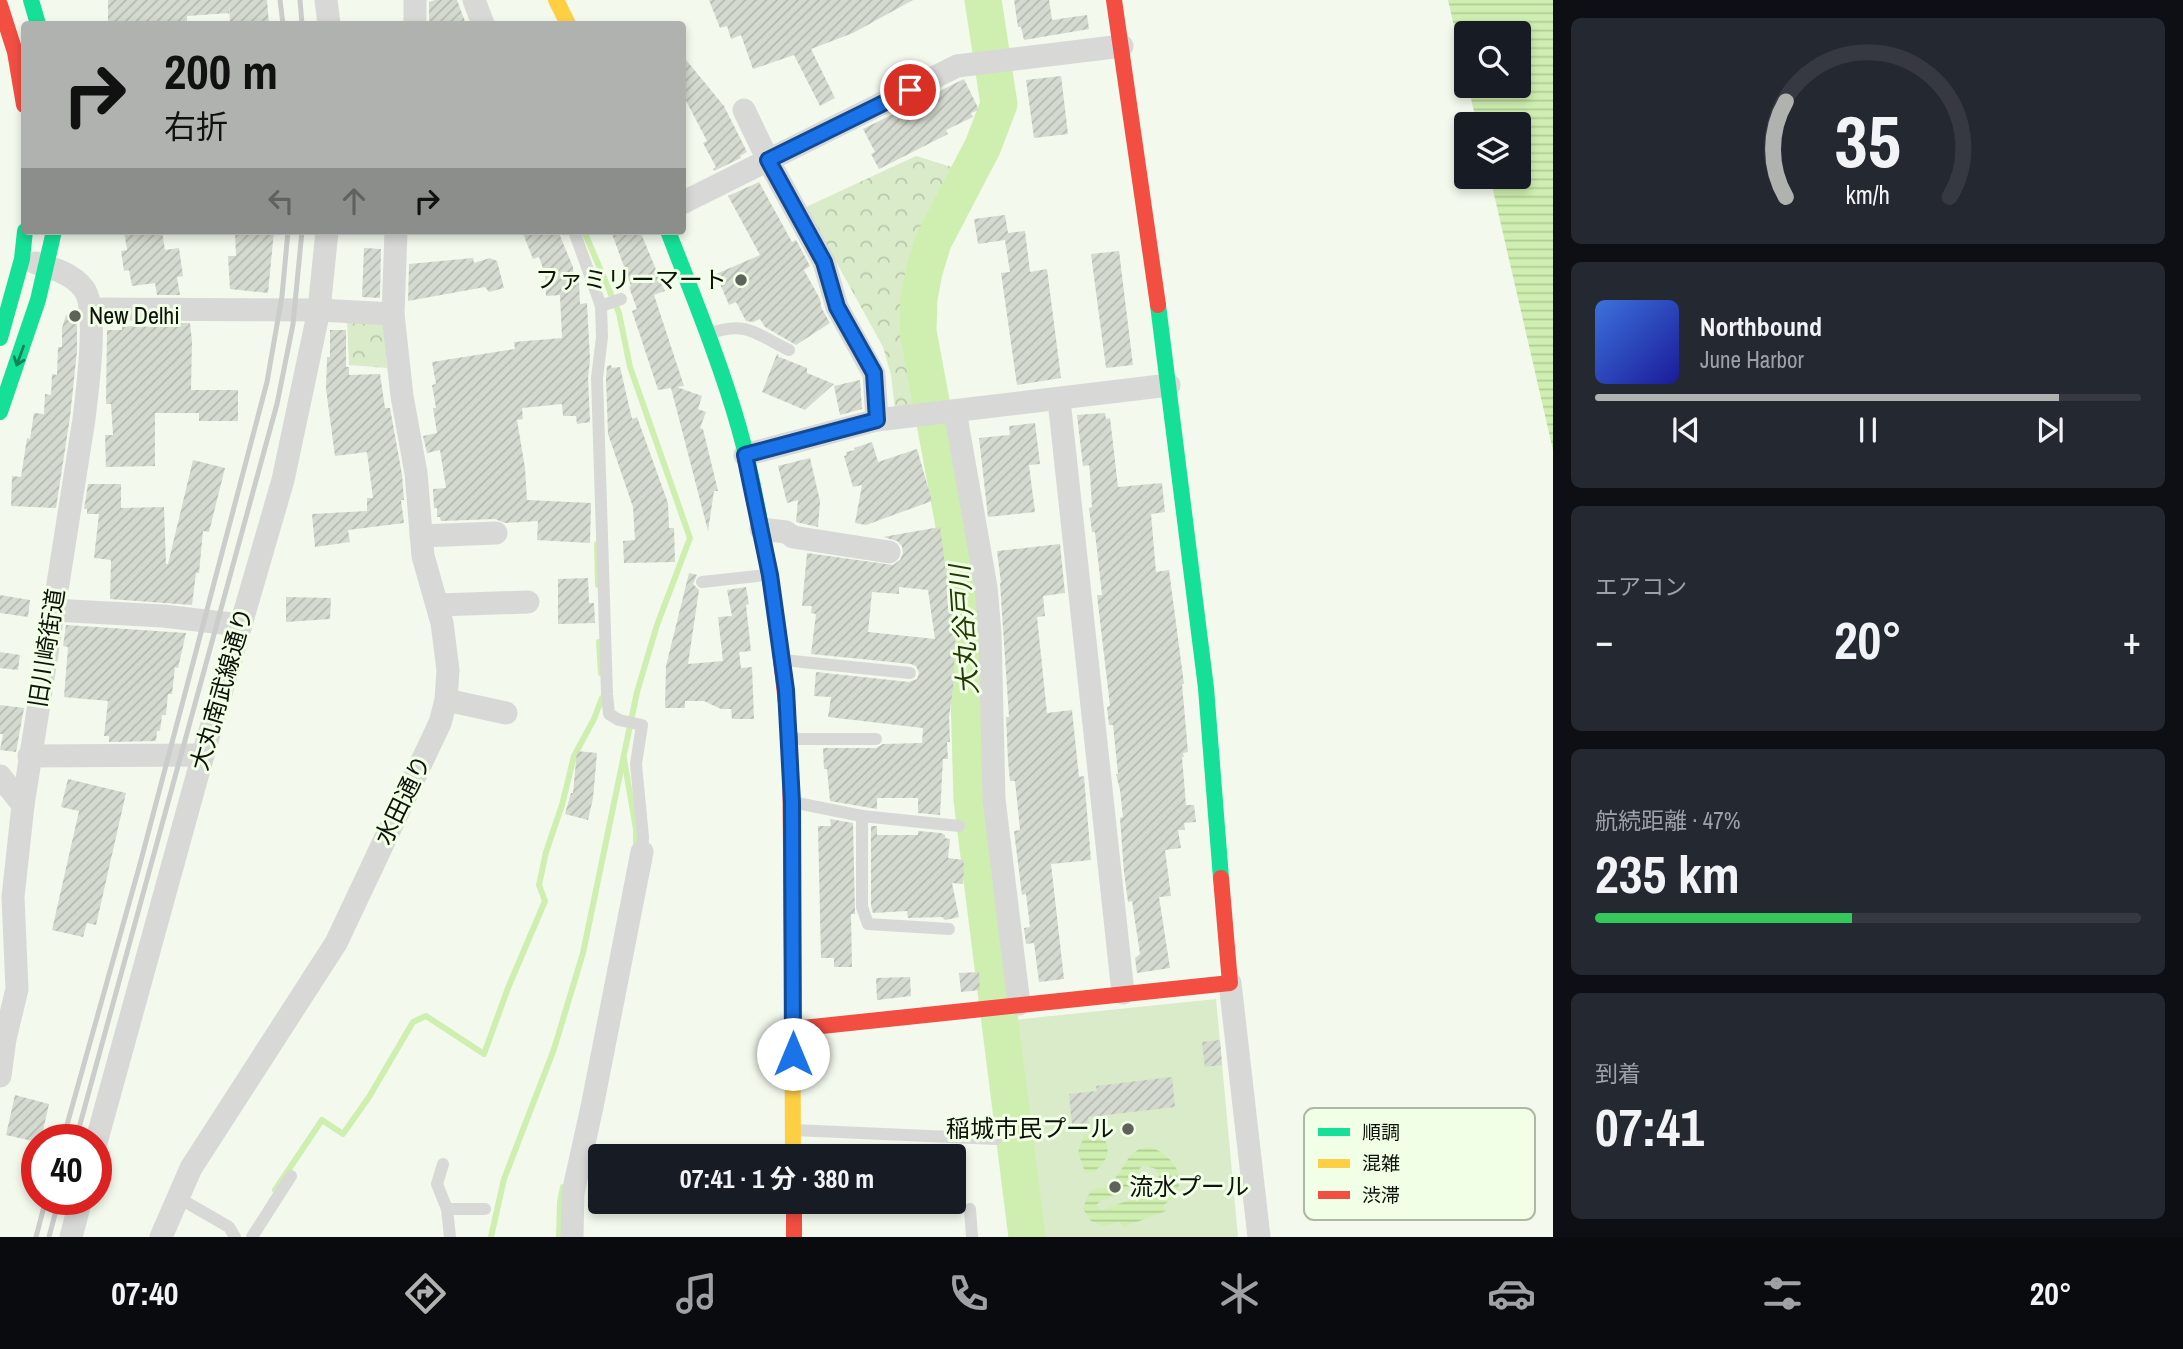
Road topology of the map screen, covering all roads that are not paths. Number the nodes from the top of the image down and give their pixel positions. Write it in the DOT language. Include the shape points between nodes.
graph roads {
  1 [pos="326,0"];
  2 [pos="415,0"];
  3 [pos="474,0"];
  4 [pos="556,0"];
  5 [pos="1114,0"];
  6 [pos="35,2"];
  7 [pos="2,10"];
  8 [pos="38,21"];
  9 [pos="329,21"];
  10 [pos="415,21"];
  11 [pos="482,21"];
  12 [pos="566,21"];
  13 [pos="1122,46"];
  14 [pos="21,87"];
  15 [pos="744,110"];
  16 [pos="768,160"];
  17 [pos="686,201"];
  18 [pos="25,235"];
  19 [pos="53,235"];
  20 [pos="327,235"];
  21 [pos="396,235"];
  22 [pos="576,235"];
  23 [pos="670,235"];
  24 [pos="22,259"];
  25 [pos="48,267"];
  26 [pos="621,299"];
  27 [pos="604,305"];
  28 [pos="4,309"];
  29 [pos="90,309"];
  30 [pos="319,310"];
  31 [pos="393,314"];
  32 [pos="708,334"];
  33 [pos="0,338"];
  34 [pos="789,350"];
  35 [pos="1169,385"];
  36 [pos="1059,400"];
  37 [pos="0,412"];
  38 [pos="944,413"];
  39 [pos="877,420"];
  40 [pos="745,455"];
  41 [pos="761,529"];
  42 [pos="496,533"];
  43 [pos="421,536"];
  44 [pos="889,552"];
  45 [pos="770,575"];
  46 [pos="702,582"];
  47 [pos="528,601"];
  48 [pos="438,606"];
  49 [pos="53,610"];
  50 [pos="240,625"];
  51 [pos="783,660"];
  52 [pos="910,673"];
  53 [pos="446,700"];
  54 [pos="506,713"];
  55 [pos="790,739"];
  56 [pos="876,739"];
  57 [pos="203,755"];
  58 [pos="29,757"];
  59 [pos="0,776"];
  60 [pos="792,802"];
  61 [pos="23,805"];
  62 [pos="862,816"];
  63 [pos="959,826"];
  64 [pos="642,852"];
  65 [pos="949,929"];
  66 [pos="1230,983"];
  67 [pos="1122,993"];
  68 [pos="1014,1005"];
  69 [pos="793,1029"];
  70 [pos="0,1076"];
  71 [pos="101,1124"];
  72 [pos="793,1130"];
  73 [pos="996,1139"];
  74 [pos="793,1144"];
  75 [pos="443,1164"];
  76 [pos="291,1176"];
  77 [pos="177,1197"];
  78 [pos="447,1209"];
  79 [pos="485,1209"];
  80 [pos="970,1209"];
  81 [pos="794,1214"];
  82 [pos="77,1215"];
  83 [pos="71,1237"];
  84 [pos="161,1237"];
  85 [pos="235,1237"];
  86 [pos="253,1237"];
  87 [pos="450,1237"];
  88 [pos="572,1237"];
  89 [pos="794,1237"];
  90 [pos="972,1237"];
  91 [pos="1259,1237"];
  1 -- 9 [label="street"];
  2 -- 10 [label="street"];
  3 -- 11 [label="street"];
  4 -- 12 [label="street"];
  5 -- 13 [label="street"];
  6 -- 7 [label="street"];
  6 -- 8 [label="street"];
  7 -- 14 [label="street"];
  13 -- 16 [label="street" via="957,66"];
  13 -- 35 [label="street"];
  15 -- 16 [label="street"];
  16 -- 17 [label="street"];
  16 -- 39 [label="street" via="824,262 837,307 874,373"];
  18 -- 24 [label="street"];
  19 -- 25 [label="street"];
  20 -- 30 [label="street, 大丸南武線通り"];
  21 -- 31 [label="street, 水田通り"];
  22 -- 27 [label="lane"];
  23 -- 32 [label="street"];
  24 -- 25 [label="street, 旧川崎街道"];
  24 -- 28 [label="street"];
  25 -- 29 [label="street, 旧川崎街道" via="85,290"];
  25 -- 37 [label="street, one-way"];
  26 -- 27 [label="lane"];
  27 -- 64 [label="lane" via="597,378 604,662 609,714 642,725 636,764"];
  28 -- 33 [label="street"];
  29 -- 30 [label="street"];
  29 -- 49 [label="street, 旧川崎街道" via="85,409"];
  30 -- 31 [label="street"];
  30 -- 50 [label="street, 大丸南武線通り" via="283,480"];
  31 -- 43 [label="street, 水田通り"];
  32 -- 34 [label="lane" via="740,327"];
  32 -- 40 [label="street"];
  35 -- 36 [label="street"];
  35 -- 66 [label="street" via="1206,688"];
  36 -- 38 [label="street"];
  36 -- 67 [label="street"];
  38 -- 39 [label="street"];
  38 -- 68 [label="street" via="986,587 993,799"];
  39 -- 40 [label="street"];
  40 -- 41 [label="street"];
  41 -- 44 [label="street"];
  41 -- 45 [label="street"];
  42 -- 43 [label="street"];
  43 -- 48 [label="street, 水田通り"];
  45 -- 46 [label="lane"];
  45 -- 51 [label="street"];
  47 -- 48 [label="street"];
  48 -- 53 [label="street, 水田通り" via="448,670"];
  49 -- 50 [label="street"];
  49 -- 58 [label="street, 旧川崎街道"];
  50 -- 57 [label="street, 大丸南武線通り"];
  51 -- 52 [label="lane"];
  51 -- 55 [label="street"];
  53 -- 54 [label="street"];
  53 -- 77 [label="street, 水田通り" via="440,723 336,943 191,1168"];
  55 -- 56 [label="lane"];
  55 -- 60 [label="street"];
  57 -- 58 [label="street"];
  57 -- 71 [label="street, 大丸南武線通り"];
  58 -- 61 [label="street, 旧川崎街道"];
  59 -- 61 [label="street"];
  60 -- 62 [label="lane"];
  60 -- 69 [label="street"];
  61 -- 70 [label="street, 旧川崎街道" via="13,897 17,989"];
  62 -- 63 [label="lane"];
  62 -- 65 [label="lane" via="862,907 868,924"];
  64 -- 88 [label="street" via="573,1193"];
  66 -- 67 [label="street"];
  66 -- 91 [label="street"];
  67 -- 68 [label="street"];
  68 -- 69 [label="street"];
  69 -- 72 [label="street"];
  72 -- 73 [label="lane"];
  72 -- 74 [label="street"];
  75 -- 78 [label="lane" via="437,1184"];
  76 -- 86 [label="lane"];
  77 -- 84 [label="street, 水田通り"];
  77 -- 85 [label="lane" via="229,1227"];
  78 -- 79 [label="lane"];
  78 -- 87 [label="lane"];
  80 -- 90 [label="lane"];
  81 -- 89 [label="street"];
  82 -- 83 [label="street"];
}
